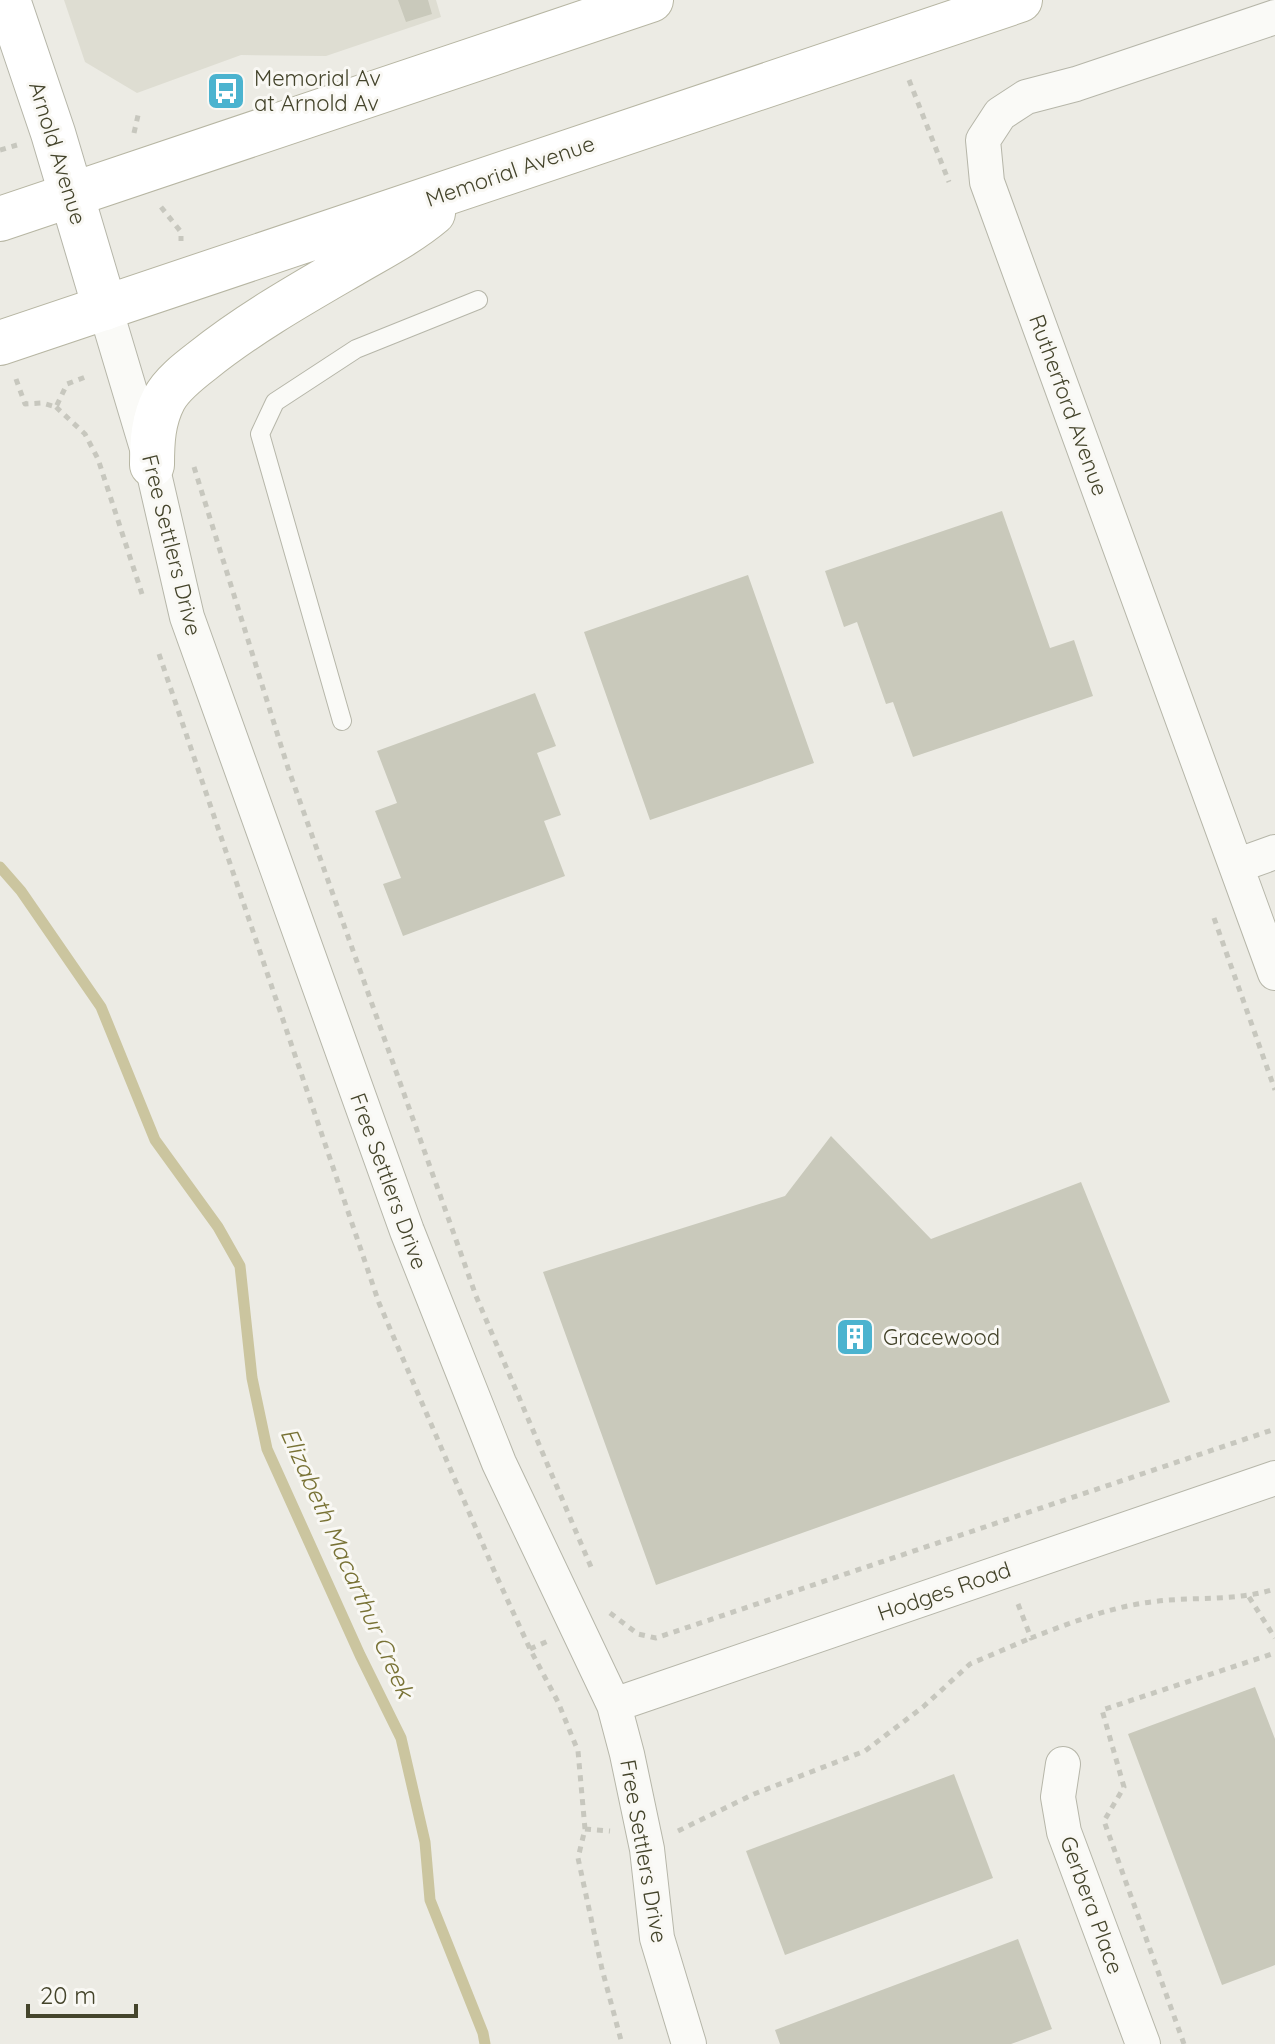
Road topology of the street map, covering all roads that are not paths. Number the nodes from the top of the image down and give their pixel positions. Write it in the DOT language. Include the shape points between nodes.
graph roads {
  1 [pos="8,0"];
  2 [pos="651,0"];
  3 [pos="1020,0"];
  4 [pos="1275,17"];
  5 [pos="462,187"];
  6 [pos="71,195"];
  7 [pos="0,219"];
  8 [pos="478,300"];
  9 [pos="105,308"];
  10 [pos="8,361"];
  11 [pos="172,461"];
  12 [pos="342,721"];
  13 [pos="1275,852"];
  14 [pos="1236,866"];
  15 [pos="1275,973"];
  16 [pos="1275,1478"];
  17 [pos="614,1705"];
  18 [pos="1063,1764"];
  19 [pos="689,2044"];
  20 [pos="1143,2044"];
  1 -- 6 [label="main road, Arnold Avenue"];
  2 -- 6 [label="main road"];
  3 -- 5 [label="main road, Memorial Avenue"];
  4 -- 14 [label="street, Rutherford Avenue" via="1026,97 1000,114 983,140 987,182"];
  5 -- 9 [label="main road, Memorial Avenue"];
  5 -- 11 [label="main road" via="411,232 314,286 189,372 165,396 152,437"];
  6 -- 7 [label="main road"];
  6 -- 9 [label="main road, Arnold Avenue"];
  8 -- 12 [label="lane" via="356,349 275,402 260,434"];
  9 -- 10 [label="main road, Memorial Avenue"];
  9 -- 11 [label="street, Free Settlers Drive"];
  11 -- 17 [label="street, Free Settlers Drive" via="187,617 407,1231 499,1463"];
  13 -- 14 [label="street"];
  14 -- 15 [label="street, Rutherford Avenue"];
  16 -- 17 [label="street, Hodges Road"];
  17 -- 19 [label="street, Free Settlers Drive" via="644,1835 657,1938"];
  18 -- 20 [label="street, Gerbera Place" via="1058,1797 1064,1832"];
}
